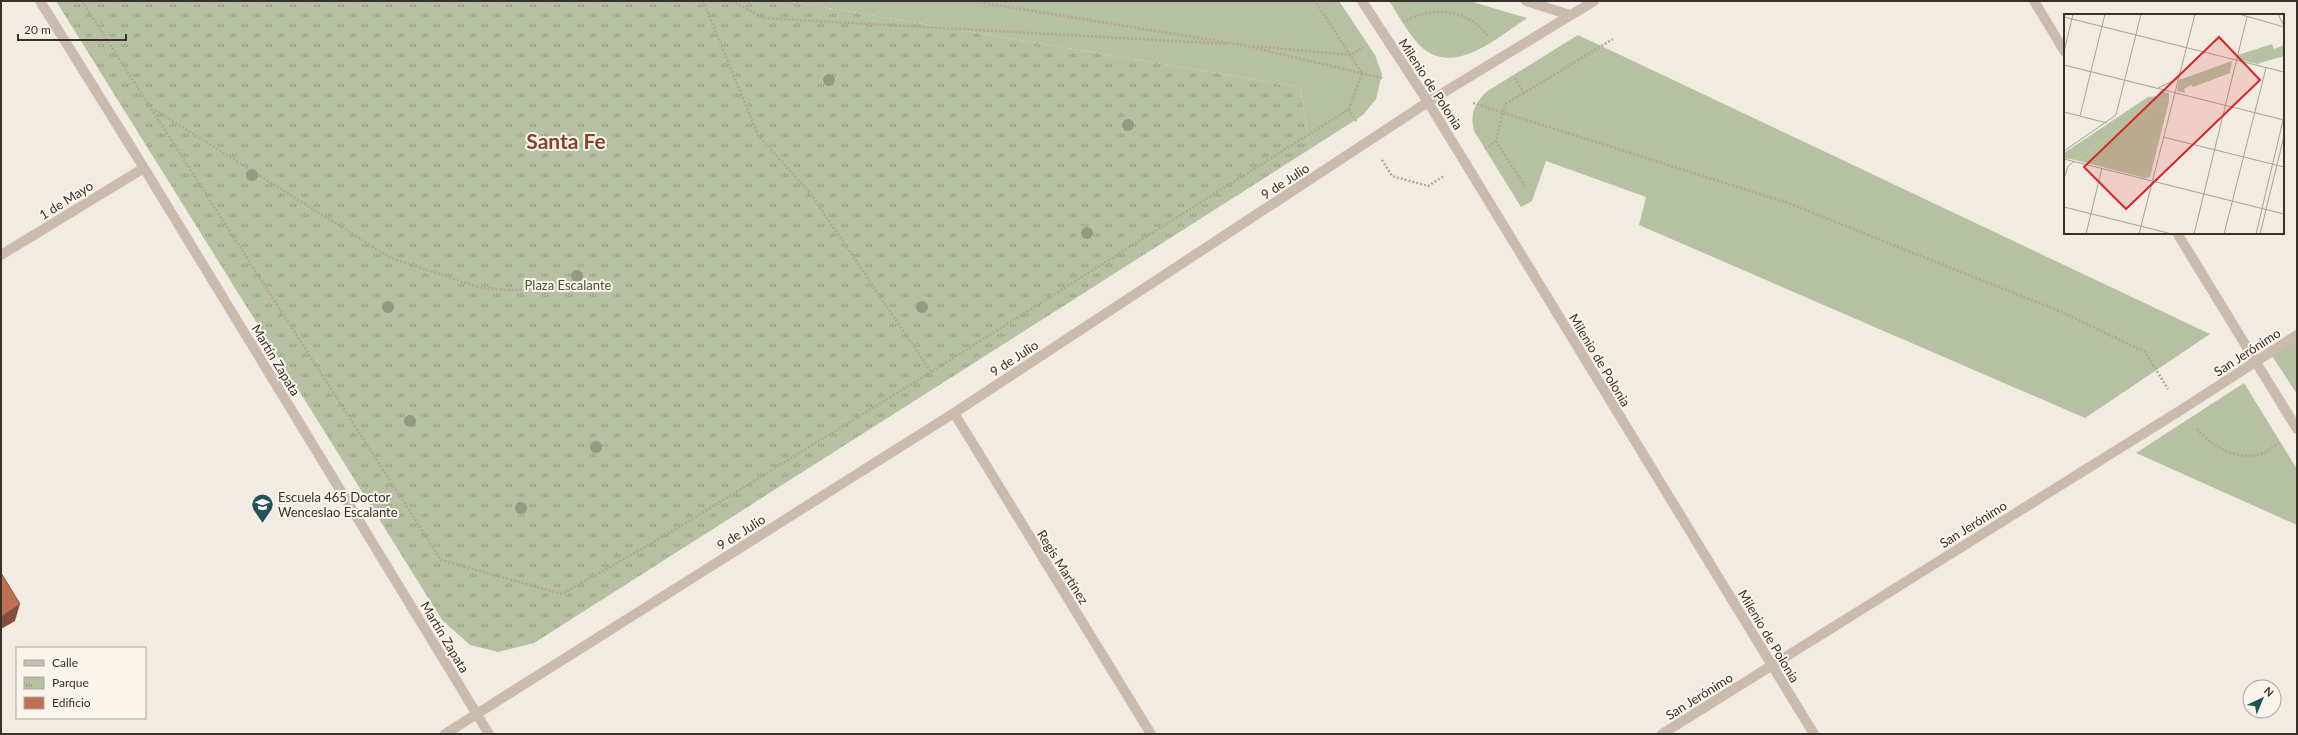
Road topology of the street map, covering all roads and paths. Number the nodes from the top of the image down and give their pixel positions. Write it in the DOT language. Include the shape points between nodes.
graph roads {
  1 [pos="40,1"];
  2 [pos="82,1"];
  3 [pos="703,1"];
  4 [pos="732,1"];
  5 [pos="972,1"];
  6 [pos="1315,1"];
  7 [pos="1362,1"];
  8 [pos="1526,1"];
  9 [pos="1594,1"];
  10 [pos="2034,1"];
  11 [pos="1570,15"];
  12 [pos="1383,34"];
  13 [pos="1613,39"];
  14 [pos="1242,45"];
  15 [pos="2064,50"];
  16 [pos="1351,55"];
  17 [pos="1502,57"];
  18 [pos="1362,73"];
  19 [pos="1419,88"];
  20 [pos="1443,94"];
  21 [pos="1428,102"];
  22 [pos="153,109"];
  23 [pos="1496,141"];
  24 [pos="144,168"];
  25 [pos="1526,188"];
  26 [pos="2178,234"];
  27 [pos="1,255"];
  28 [pos="548,289"];
  29 [pos="2297,335"];
  30 [pos="2145,352"];
  31 [pos="2256,361"];
  32 [pos="931,372"];
  33 [pos="954,413"];
  34 [pos="2297,429"];
  35 [pos="1772,666"];
  36 [pos="477,714"];
  37 [pos="445,734"];
  38 [pos="489,734"];
  39 [pos="1151,734"];
  40 [pos="1662,734"];
  41 [pos="1814,734"];
  1 -- 24 [label="street, Martín Zapata"];
  2 -- 22 [label="path"];
  3 -- 32 [label="path" via="758,135 811,194"];
  4 -- 14 [label="path" via="763,18"];
  5 -- 14 [label="path"];
  6 -- 16 [label="path"];
  7 -- 12 [label="street, Milenio de Polonia"];
  8 -- 11 [label="street"];
  9 -- 11 [label="street, 9 de Julio"];
  10 -- 15 [label="street"];
  11 -- 17 [label="street, 9 de Julio"];
  12 -- 16 [label="path"];
  12 -- 17 [label="path" via="1410,17 1441,10 1469,20 1486,34"];
  12 -- 19 [label="street, Milenio de Polonia"];
  13 -- 17 [label="path" via="1524,93"];
  14 -- 16 [label="path"];
  14 -- 18 [label="path"];
  16 -- 18 [label="path"];
  17 -- 20 [label="street, 9 de Julio"];
  18 -- 19 [label="path"];
  18 -- 32 [label="path" via="1349,109"];
  19 -- 21 [label="street, Milenio de Polonia"];
  20 -- 21 [label="street, 9 de Julio"];
  20 -- 30 [label="path" via="1788,202 2064,313"];
  21 -- 33 [label="street, 9 de Julio"];
  21 -- 35 [label="street, Milenio de Polonia"];
  22 -- 28 [label="path" via="391,258 478,287 507,290"];
  22 -- 32 [label="path" via="441,560 562,594 666,535"];
  23 -- 25 [label="path"];
  24 -- 27 [label="street, 1 de Mayo"];
  24 -- 36 [label="street, Martín Zapata"];
  26 -- 31 [label="street"];
  29 -- 31 [label="street, San Jerónimo"];
  31 -- 34 [label="street"];
  31 -- 35 [label="street, San Jerónimo"];
  33 -- 36 [label="street, 9 de Julio"];
  33 -- 39 [label="street, Regis Martínez"];
  35 -- 40 [label="street, San Jerónimo"];
  35 -- 41 [label="street, Milenio de Polonia"];
  36 -- 37 [label="street, 9 de Julio"];
  36 -- 38 [label="street, Martín Zapata"];
}
